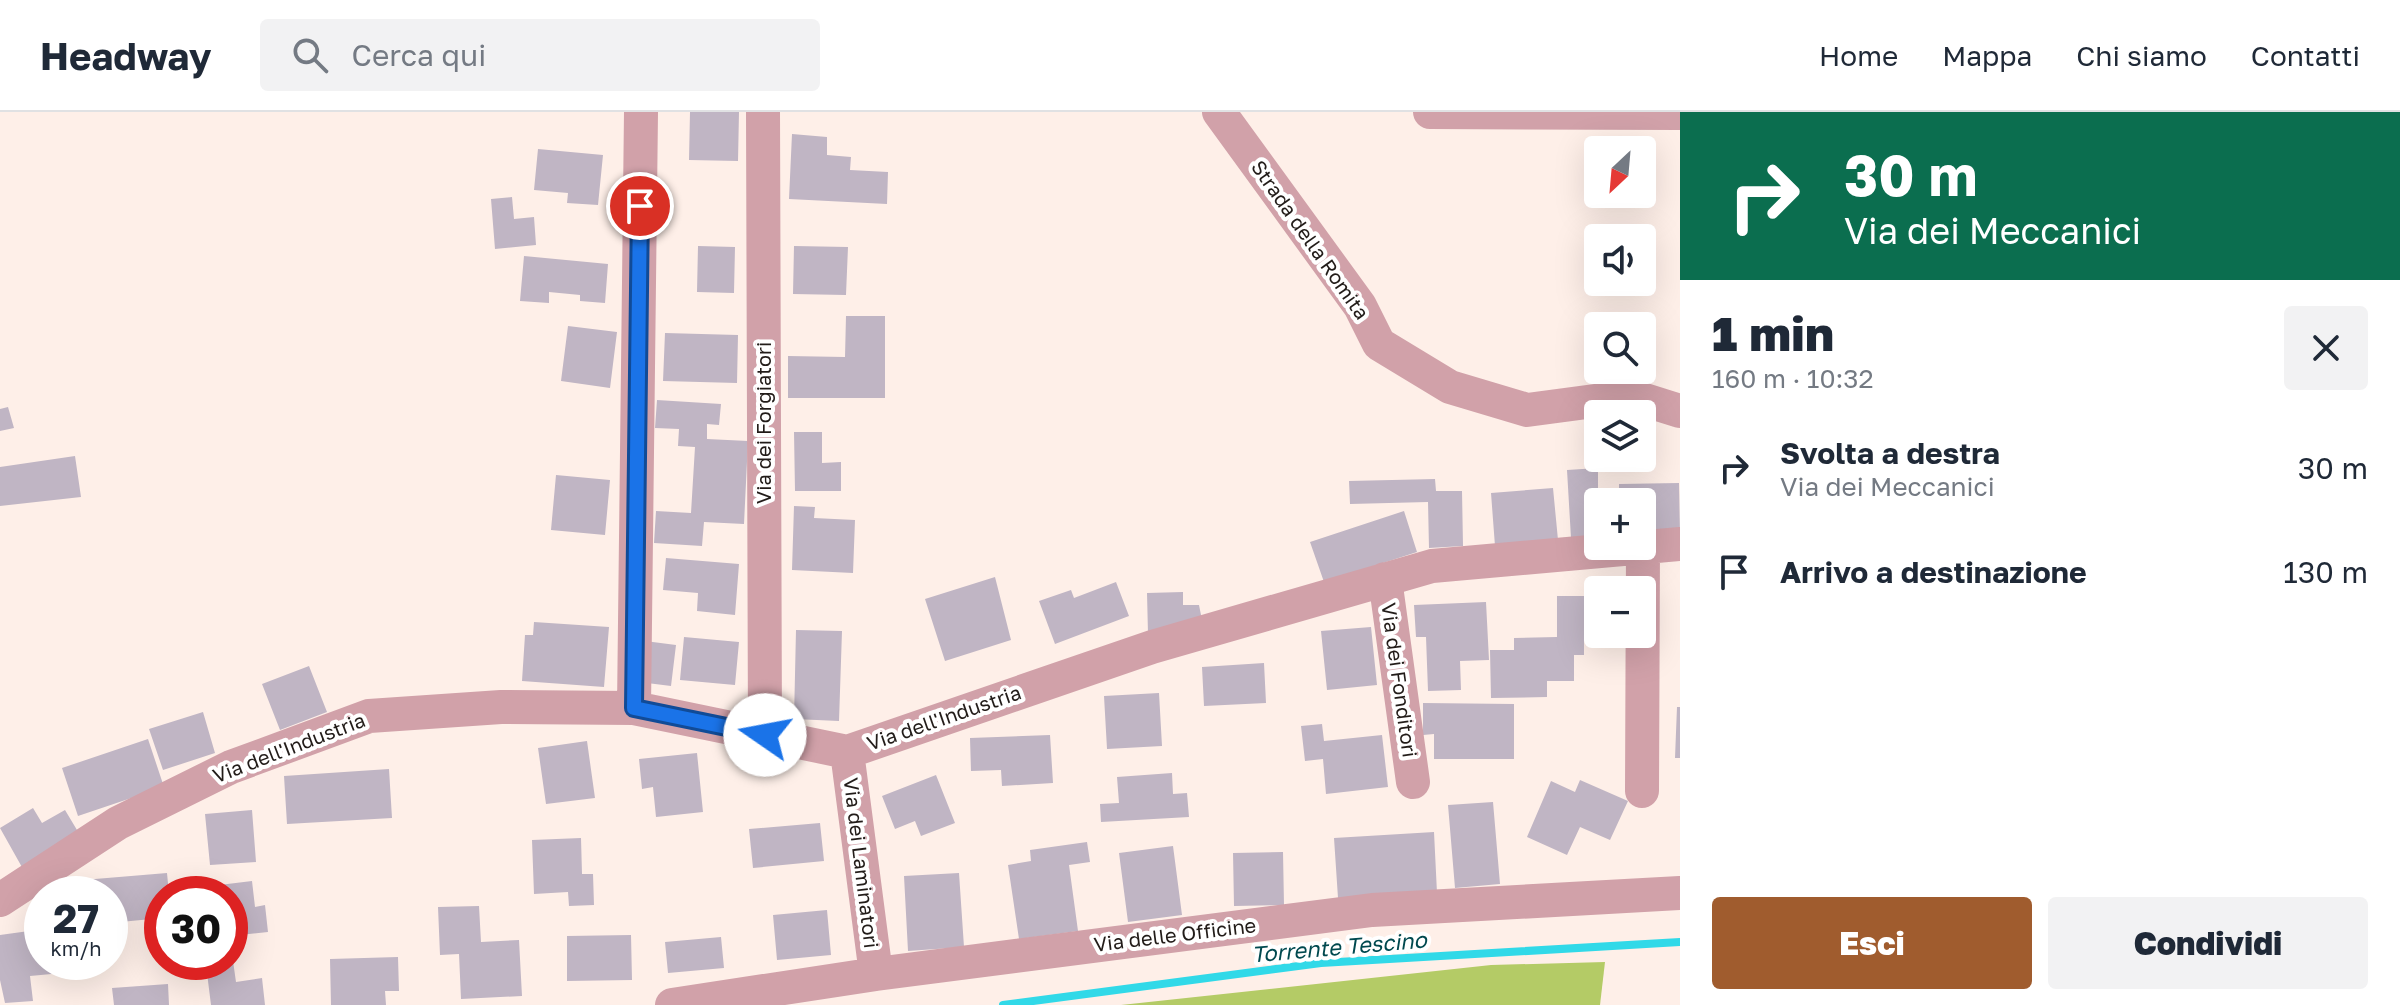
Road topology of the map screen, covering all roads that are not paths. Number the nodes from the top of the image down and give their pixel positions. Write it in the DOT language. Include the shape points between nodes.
graph roads {
  1 [pos="641,112"];
  2 [pos="763,112"];
  3 [pos="1219,112"];
  4 [pos="1430,112"];
  5 [pos="1680,113"];
  6 [pos="1680,411"];
  7 [pos="1680,544"];
  8 [pos="1656,546"];
  9 [pos="1584,552"];
  10 [pos="1643,560"];
  11 [pos="1385,579"];
  12 [pos="634,708"];
  13 [pos="765,735"];
  14 [pos="847,752"];
  15 [pos="1413,782"];
  16 [pos="1642,791"];
  17 [pos="1680,893"];
  18 [pos="0,900"];
  19 [pos="876,974"];
  20 [pos="672,1005"];
  1 -- 12 [label="street"];
  2 -- 13 [label="street, Via dei Forgiatori"];
  3 -- 6 [label="street, Strada della Romita" via="1360,306 1379,344 1450,387 1527,410 1632,396"];
  4 -- 5 [label="street"];
  7 -- 8 [label="street, Via dell'Industria"];
  9 -- 11 [label="street, Via dell'Industria" via="1432,566"];
  10 -- 16 [label="street"];
  11 -- 14 [label="street, Via dell'Industria" via="1152,647"];
  11 -- 15 [label="street, Via dei Fonditori"];
  12 -- 13 [label="street, Via dell'Industria"];
  12 -- 18 [label="street, Via dell'Industria" via="501,707 369,716 231,767 132,816"];
  13 -- 14 [label="street, Via dell'Industria"];
  14 -- 19 [label="street, Via dei Laminatori"];
  17 -- 19 [label="street, Via delle Officine" via="1372,910"];
  19 -- 20 [label="street, Via delle Officine"];
}
